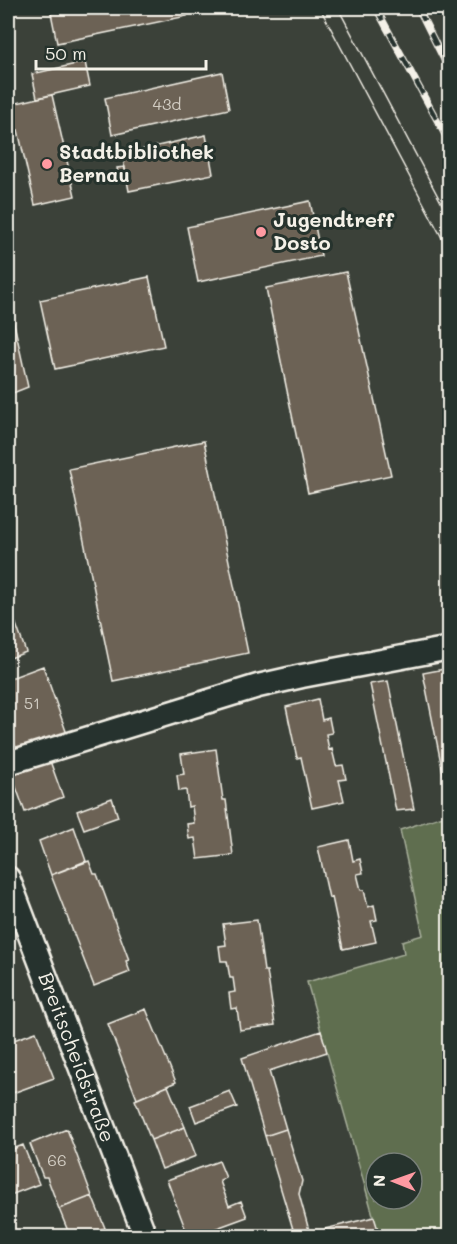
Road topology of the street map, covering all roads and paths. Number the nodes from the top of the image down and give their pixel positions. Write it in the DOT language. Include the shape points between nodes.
graph roads {
  1 [pos="450,648"];
  2 [pos="8,763"];
  3 [pos="8,878"];
  4 [pos="145,1236"];
  1 -- 2 [label="street" via="258,686"];
  3 -- 4 [label="street, Breitscheidstraße"];
}
